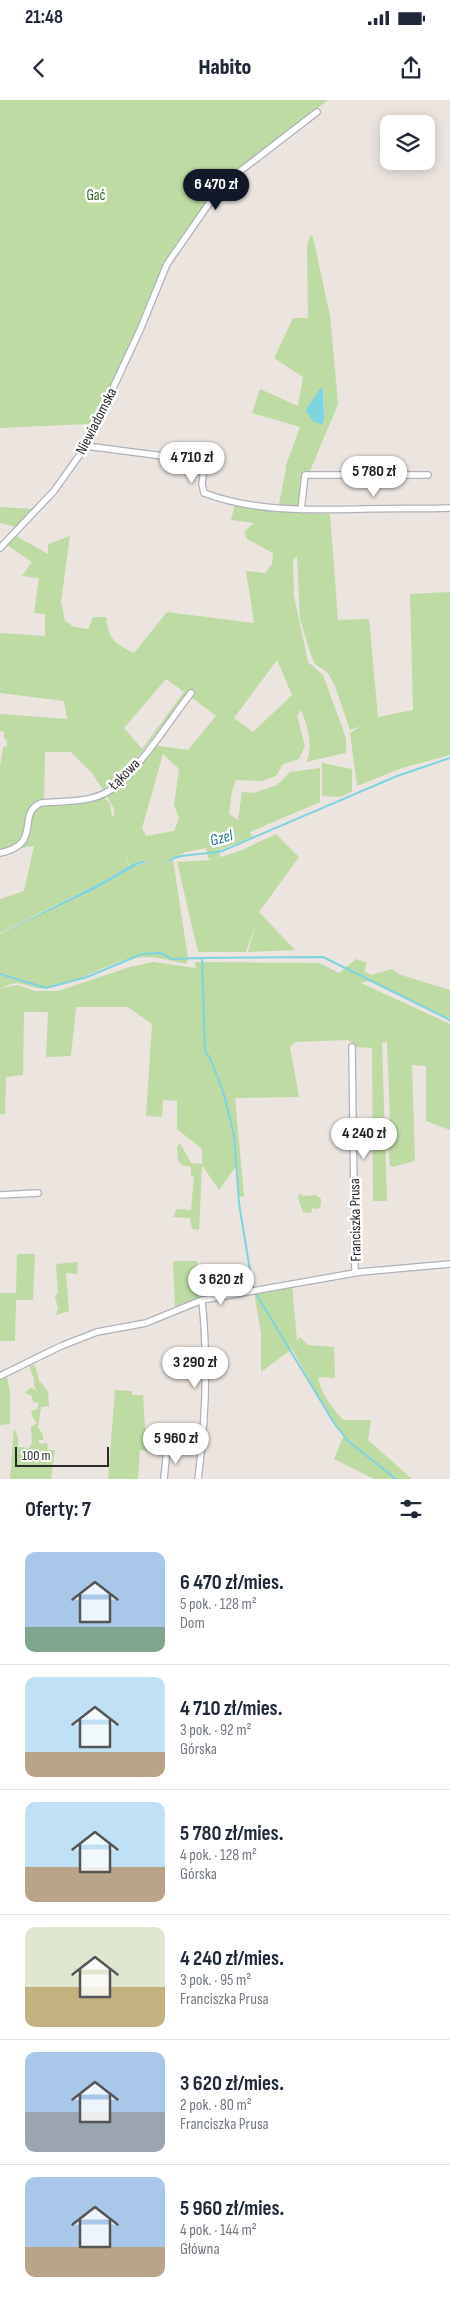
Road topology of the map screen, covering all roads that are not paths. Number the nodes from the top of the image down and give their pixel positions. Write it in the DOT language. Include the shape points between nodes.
graph roads {
  1 [pos="317,112"];
  2 [pos="86,446"];
  3 [pos="428,476"];
  4 [pos="450,508"];
  5 [pos="301,510"];
  6 [pos="0,548"];
  7 [pos="191,693"];
  8 [pos="0,853"];
  9 [pos="352,1047"];
  10 [pos="38,1193"];
  11 [pos="0,1195"];
  12 [pos="450,1264"];
  13 [pos="355,1272"];
  14 [pos="202,1300"];
  15 [pos="0,1376"];
  16 [pos="166,1448"];
  17 [pos="164,1479"];
  18 [pos="198,1479"];
  1 -- 2 [label="street, Niewiadomska" via="222,185 167,264"];
  2 -- 5 [label="street" via="194,460 204,468 204,493 227,500"];
  2 -- 6 [label="street, Niewiadomska" via="54,490"];
  3 -- 5 [label="street" via="305,475"];
  4 -- 5 [label="street"];
  7 -- 8 [label="street, Łąkowa" via="131,770 108,791 82,800 35,805 30,810 23,843"];
  9 -- 13 [label="street, Franciszka Prusa"];
  10 -- 11 [label="street"];
  12 -- 13 [label="street, Franciszka Prusa"];
  13 -- 14 [label="street, Franciszka Prusa"];
  14 -- 15 [label="street, Franciszka Prusa" via="146,1322 97,1332"];
  14 -- 18 [label="street" via="206,1407"];
  16 -- 17 [label="street"];
}
